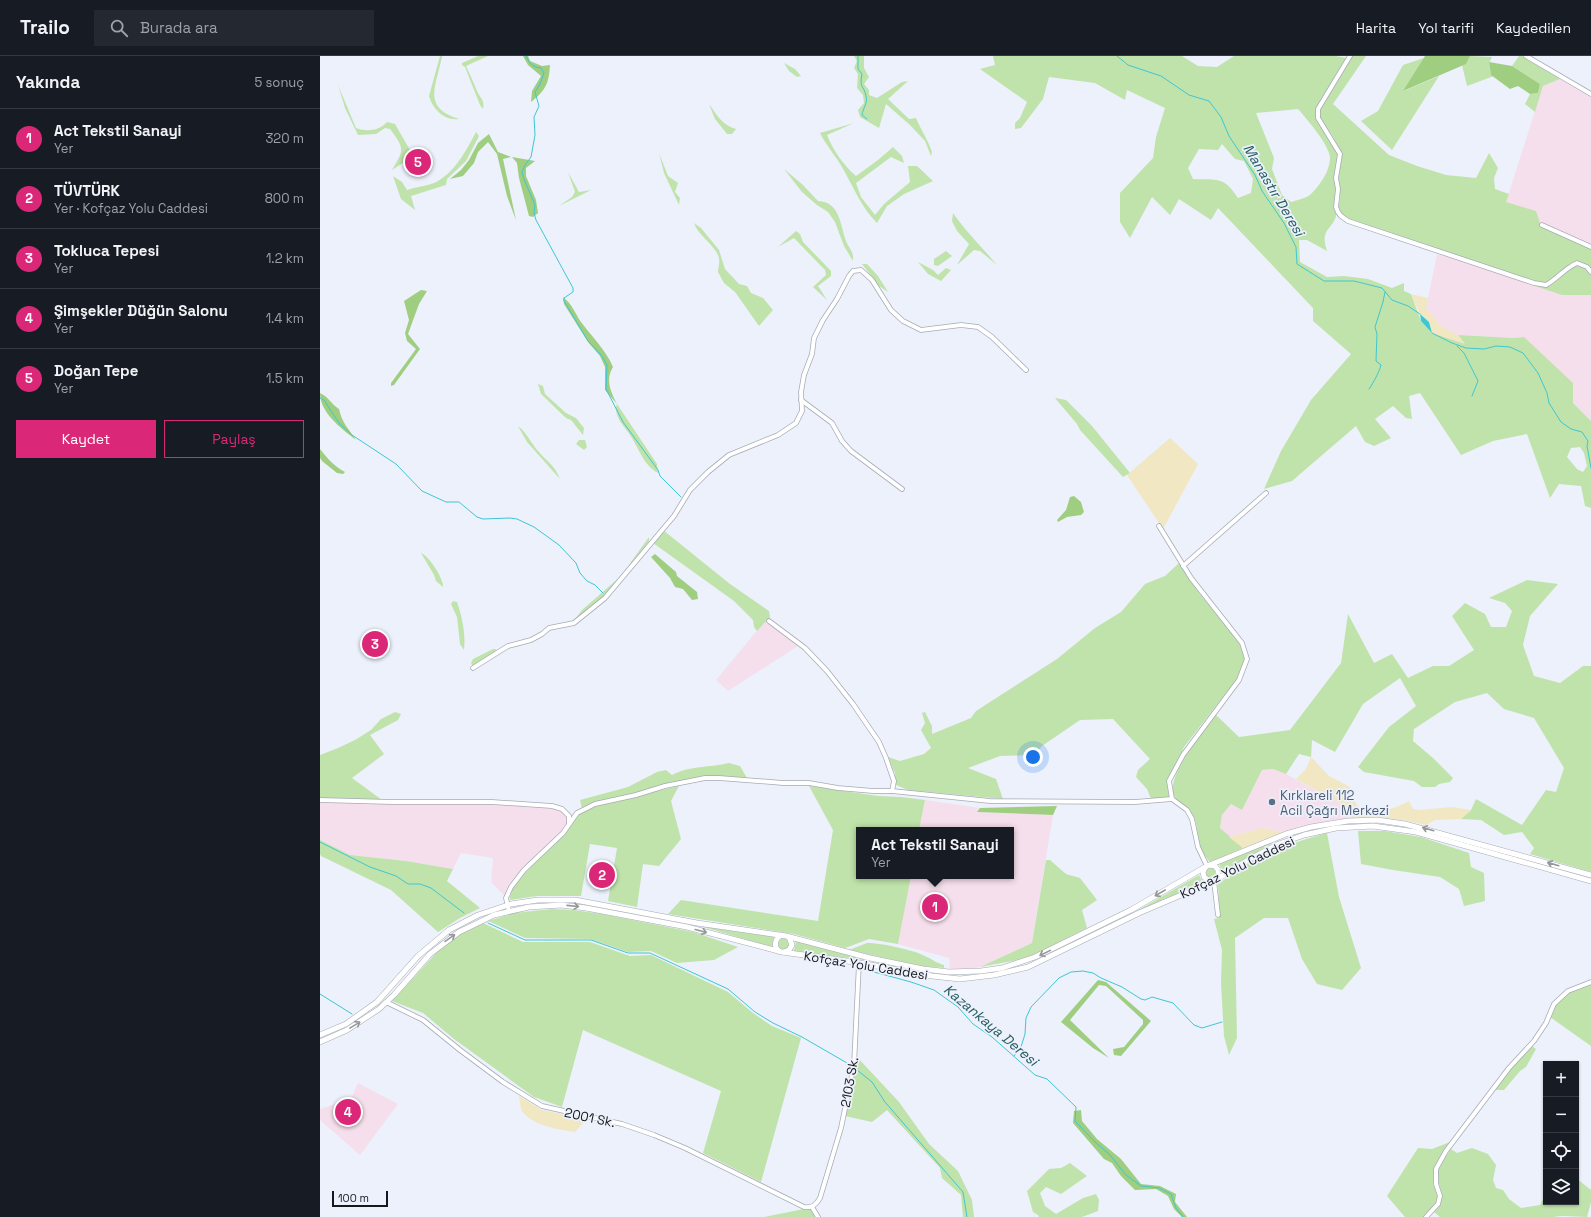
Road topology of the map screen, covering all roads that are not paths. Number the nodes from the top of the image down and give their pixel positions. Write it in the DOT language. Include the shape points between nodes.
graph roads {
  1 [pos="1350,56"];
  2 [pos="1526,56"];
  3 [pos="1591,94"];
  4 [pos="1542,225"];
  5 [pos="1591,247"];
  6 [pos="1591,272"];
  7 [pos="1026,370"];
  8 [pos="801,400"];
  9 [pos="902,490"];
  10 [pos="1266,493"];
  11 [pos="1159,526"];
  12 [pos="1183,566"];
  13 [pos="769,621"];
  14 [pos="473,668"];
  15 [pos="892,791"];
  16 [pos="1172,799"];
  17 [pos="320,800"];
  18 [pos="569,824"];
  19 [pos="1208,866"];
  20 [pos="1591,875"];
  21 [pos="1214,880"];
  22 [pos="1591,881"];
  23 [pos="508,905"];
  24 [pos="509,911"];
  25 [pos="1218,915"];
  26 [pos="786,936"];
  27 [pos="782,951"];
  28 [pos="859,963"];
  29 [pos="1591,982"];
  30 [pos="386,1002"];
  31 [pos="320,1035"];
  32 [pos="320,1042"];
  33 [pos="810,1207"];
  34 [pos="818,1217"];
  35 [pos="1426,1217"];
  1 -- 6 [label="street" via="1318,109 1318,118 1340,154 1336,178 1336,207 1341,216 1348,221 1546,286 1569,266 1577,263 1587,267"];
  2 -- 3 [label="street"];
  4 -- 5 [label="street"];
  7 -- 8 [label="street" via="978,327 961,325 920,330 903,321 891,310 868,275 857,270 849,276 814,338 812,354 804,375"];
  8 -- 9 [label="street" via="832,423 851,451"];
  8 -- 14 [label="street" via="802,411 796,423 778,435 729,455 690,490 674,516 605,598 574,623 549,628 531,640 508,646"];
  10 -- 12 [label="street"];
  11 -- 12 [label="street"];
  12 -- 16 [label="street" via="1242,643 1247,659 1239,680 1183,755 1169,781"];
  13 -- 15 [label="street" via="805,648 827,671 852,704 879,742 894,781"];
  15 -- 16 [label="street" via="990,801 1135,802"];
  15 -- 18 [label="street" via="859,790 809,783 705,778 595,804 577,813"];
  16 -- 19 [label="street" via="1187,810 1192,819 1198,847"];
  17 -- 18 [label="street" via="492,802 552,806 562,809 569,816"];
  18 -- 23 [label="street" via="511,887 506,898"];
  20 -- 19 [label="main road, Kofçaz Yolu Caddesi, one-way" via="1418,826 1377,820 1348,821 1311,827 1286,834"];
  19 -- 21 [label="main road" via="1215,866 1218,870"];
  19 -- 21 [label="main road" via="1203,875 1206,880"];
  19 -- 26 [label="main road, Kofçaz Yolu Caddesi, one-way" via="1131,910 1046,952 992,970 936,971"];
  21 -- 22 [label="main road, Kofçaz Yolu Caddesi" via="1266,850 1291,839 1328,829 1363,826 1416,832"];
  21 -- 25 [label="street"];
  21 -- 28 [label="main road, Kofçaz Yolu Caddesi" via="1039,962 1011,972 972,978 944,978"];
  23 -- 24 [label="street"];
  23 -- 26 [label="main road, Kofçaz Yolu Caddesi" via="538,900 575,900 697,923"];
  23 -- 31 [label="main road, Kofçaz Yolu Caddesi" via="478,915 450,930 418,956 377,1002 350,1021"];
  24 -- 27 [label="main road, Kofçaz Yolu Caddesi, one-way" via="561,905 586,908 687,927"];
  30 -- 24 [label="main road, Kofçaz Yolu Caddesi, one-way" via="421,962 449,938 478,922"];
  26 -- 27 [label="main road" via="792,945 789,950"];
  26 -- 27 [label="main road" via="778,937 775,942 776,947"];
  27 -- 28 [label="main road, Kofçaz Yolu Caddesi"];
  28 -- 33 [label="street, 2103 Sk." via="854,1065 841,1128 820,1198"];
  29 -- 35 [label="street" via="1568,990 1554,1004 1534,1041 1509,1068 1446,1151 1436,1169 1436,1184 1440,1196 1438,1204"];
  32 -- 30 [label="main road, Kofçaz Yolu Caddesi, one-way" via="356,1025"];
  30 -- 33 [label="street, 2001 Sk." via="423,1020 503,1082 542,1106 622,1124 654,1135"];
  33 -- 34 [label="street"];
}
